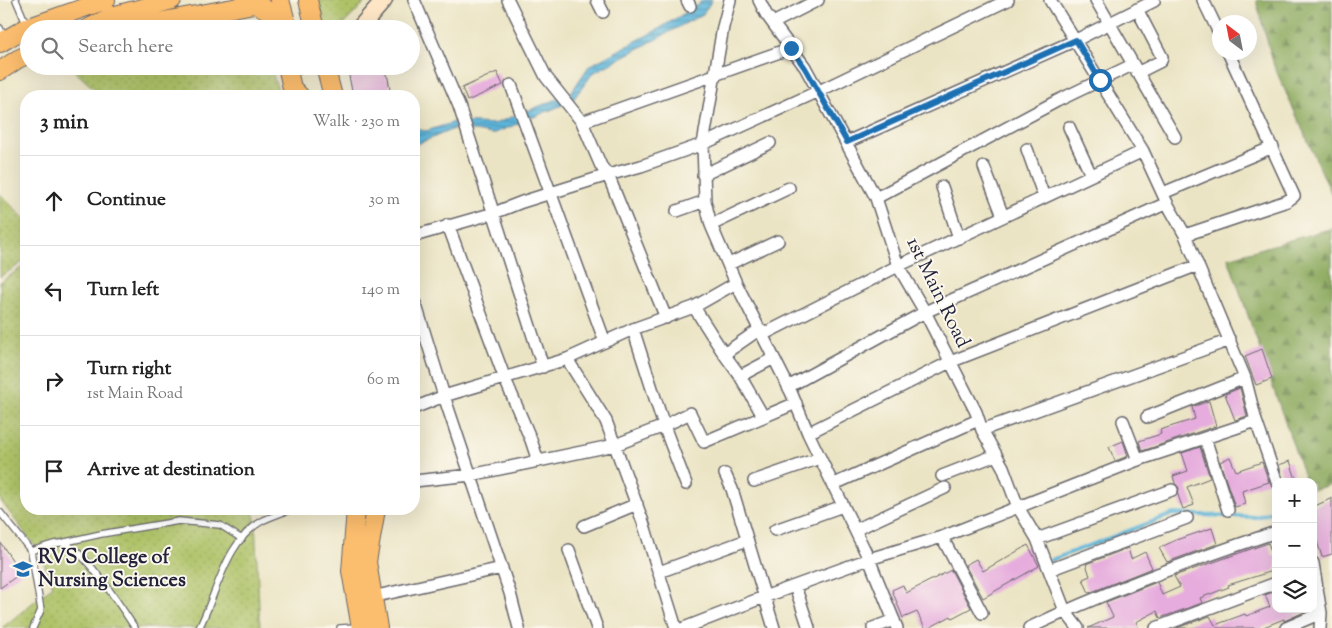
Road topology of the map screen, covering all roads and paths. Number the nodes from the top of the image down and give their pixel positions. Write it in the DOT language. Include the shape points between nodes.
graph roads {
  1 [pos="16,0"];
  2 [pos="172,0"];
  3 [pos="280,0"];
  4 [pos="308,0"];
  5 [pos="384,0"];
  6 [pos="414,0"];
  7 [pos="508,0"];
  8 [pos="597,0"];
  9 [pos="730,0"];
  10 [pos="759,0"];
  11 [pos="818,0"];
  12 [pos="1008,0"];
  13 [pos="1050,0"];
  14 [pos="1096,0"];
  15 [pos="1203,0"];
  16 [pos="1154,1"];
  17 [pos="79,4"];
  18 [pos="109,8"];
  19 [pos="1137,9"];
  20 [pos="603,12"];
  21 [pos="1212,19"];
  22 [pos="25,20"];
  23 [pos="45,20"];
  24 [pos="84,20"];
  25 [pos="96,20"];
  26 [pos="128,20"];
  27 [pos="169,20"];
  28 [pos="274,20"];
  29 [pos="286,20"];
  30 [pos="313,20"];
  31 [pos="367,20"];
  32 [pos="773,23"];
  33 [pos="1110,23"];
  34 [pos="20,31"];
  35 [pos="2,37"];
  36 [pos="1076,40"];
  37 [pos="791,48"];
  38 [pos="20,58"];
  39 [pos="1232,60"];
  40 [pos="1135,69"];
  41 [pos="0,71"];
  42 [pos="289,75"];
  43 [pos="300,75"];
  44 [pos="327,75"];
  45 [pos="714,76"];
  46 [pos="1100,80"];
  47 [pos="511,85"];
  48 [pos="294,90"];
  49 [pos="304,90"];
  50 [pos="331,90"];
  51 [pos="819,91"];
  52 [pos="582,122"];
  53 [pos="1069,127"];
  54 [pos="1175,137"];
  55 [pos="847,142"];
  56 [pos="770,143"];
  57 [pos="703,144"];
  58 [pos="1273,147"];
  59 [pos="1027,149"];
  60 [pos="1143,151"];
  61 [pos="984,167"];
  62 [pos="608,175"];
  63 [pos="703,175"];
  64 [pos="1091,175"];
  65 [pos="942,187"];
  66 [pos="789,188"];
  67 [pos="552,193"];
  68 [pos="1044,197"];
  69 [pos="876,198"];
  70 [pos="1165,198"];
  71 [pos="704,201"];
  72 [pos="677,211"];
  73 [pos="494,213"];
  74 [pos="1003,216"];
  75 [pos="448,225"];
  76 [pos="711,225"];
  77 [pos="420,234"];
  78 [pos="1185,235"];
  79 [pos="959,238"];
  80 [pos="778,241"];
  81 [pos="729,264"];
  82 [pos="1198,265"];
  83 [pos="898,266"];
  84 [pos="736,283"];
  85 [pos="694,307"];
  86 [pos="925,312"];
  87 [pos="666,318"];
  88 [pos="420,319"];
  89 [pos="633,329"];
  90 [pos="761,332"];
  91 [pos="1230,340"];
  92 [pos="605,342"];
  93 [pos="724,354"];
  94 [pos="774,358"];
  95 [pos="567,359"];
  96 [pos="950,362"];
  97 [pos="543,367"];
  98 [pos="740,376"];
  99 [pos="1245,378"];
  100 [pos="505,379"];
  101 [pos="788,387"];
  102 [pos="444,396"];
  103 [pos="796,403"];
  104 [pos="420,406"];
  105 [pos="763,416"];
  106 [pos="1147,417"];
  107 [pos="1123,421"];
  108 [pos="1256,421"];
  109 [pos="980,425"];
  110 [pos="664,426"];
  111 [pos="808,434"];
  112 [pos="1205,438"];
  113 [pos="615,444"];
  114 [pos="996,455"];
  115 [pos="820,458"];
  116 [pos="1138,460"];
  117 [pos="538,461"];
  118 [pos="725,474"];
  119 [pos="470,475"];
  120 [pos="942,476"];
  121 [pos="1276,478"];
  122 [pos="420,480"];
  123 [pos="754,482"];
  124 [pos="686,484"];
  125 [pos="832,484"];
  126 [pos="945,488"];
  127 [pos="1172,490"];
  128 [pos="637,504"];
  129 [pos="842,506"];
  130 [pos="1018,507"];
  131 [pos="1228,510"];
  132 [pos="0,512"];
  133 [pos="278,515"];
  134 [pos="356,515"];
  135 [pos="375,515"];
  136 [pos="1187,518"];
  137 [pos="584,526"];
  138 [pos="775,530"];
  139 [pos="855,530"];
  140 [pos="1272,533"];
  141 [pos="942,537"];
  142 [pos="242,539"];
  143 [pos="1037,539"];
  144 [pos="747,540"];
  145 [pos="61,543"];
  146 [pos="569,550"];
  147 [pos="31,551"];
  148 [pos="869,559"];
  149 [pos="502,568"];
  150 [pos="1314,568"];
  151 [pos="1049,570"];
  152 [pos="659,572"];
  153 [pos="1272,584"];
  154 [pos="795,586"];
  155 [pos="372,597"];
  156 [pos="764,597"];
  157 [pos="1065,611"];
  158 [pos="982,613"];
  159 [pos="1321,613"];
  160 [pos="896,624"];
  161 [pos="33,628"];
  162 [pos="135,628"];
  163 [pos="200,628"];
  164 [pos="340,628"];
  165 [pos="366,628"];
  166 [pos="518,628"];
  167 [pos="597,628"];
  168 [pos="676,628"];
  169 [pos="684,628"];
  170 [pos="774,628"];
  171 [pos="809,628"];
  172 [pos="873,628"];
  173 [pos="1029,628"];
  174 [pos="1078,628"];
  175 [pos="1156,628"];
  176 [pos="1286,628"];
  177 [pos="1320,628"];
  1 -- 22 [label="lane"];
  2 -- 18 [label="main road"];
  3 -- 29 [label="main road"];
  4 -- 30 [label="main road"];
  5 -- 31 [label="street"];
  6 -- 73 [label="street" via="459,106"];
  7 -- 52 [label="street" via="546,77"];
  8 -- 20 [label="street"];
  9 -- 45 [label="street"];
  10 -- 32 [label="street, 1st Main Road"];
  11 -- 32 [label="street"];
  12 -- 51 [label="street"];
  13 -- 36 [label="street"];
  14 -- 33 [label="street"];
  15 -- 21 [label="street"];
  16 -- 19 [label="street"];
  17 -- 18 [label="main road"];
  17 -- 23 [label="main road"];
  17 -- 24 [label="street"];
  18 -- 25 [label="main road"];
  18 -- 26 [label="main road"];
  19 -- 33 [label="street"];
  19 -- 40 [label="street" via="1162,57 1161,61"];
  27 -- 28 [label="main road" via="254,4 267,9"];
  32 -- 37 [label="street, 1st Main Road"];
  33 -- 36 [label="street"];
  33 -- 40 [label="street"];
  34 -- 35 [label="main road"];
  36 -- 46 [label="street"];
  36 -- 55 [label="street"];
  37 -- 45 [label="street"];
  37 -- 51 [label="street, 1st Main Road"];
  38 -- 41 [label="main road"];
  39 -- 58 [label="street"];
  40 -- 46 [label="street"];
  40 -- 54 [label="street"];
  42 -- 48 [label="main road"];
  43 -- 49 [label="main road"];
  44 -- 50 [label="main road"];
  45 -- 52 [label="street"];
  45 -- 57 [label="street"];
  46 -- 60 [label="street"];
  46 -- 69 [label="street"];
  47 -- 67 [label="street"];
  51 -- 55 [label="street, 1st Main Road"];
  51 -- 57 [label="street"];
  52 -- 62 [label="street"];
  53 -- 64 [label="street"];
  55 -- 69 [label="street, 1st Main Road"];
  56 -- 63 [label="street"];
  57 -- 62 [label="street"];
  57 -- 63 [label="street"];
  58 -- 70 [label="street"];
  58 -- 78 [label="street" via="1294,196 1291,199"];
  59 -- 68 [label="street"];
  60 -- 64 [label="street"];
  60 -- 70 [label="street"];
  61 -- 74 [label="street"];
  62 -- 67 [label="street"];
  62 -- 87 [label="street"];
  63 -- 71 [label="street"];
  64 -- 68 [label="street"];
  65 -- 79 [label="street"];
  66 -- 76 [label="street"];
  67 -- 73 [label="street"];
  67 -- 92 [label="street"];
  68 -- 74 [label="street"];
  69 -- 83 [label="street, 1st Main Road"];
  70 -- 78 [label="street"];
  70 -- 86 [label="street"];
  71 -- 72 [label="street"];
  71 -- 76 [label="street"];
  73 -- 75 [label="street"];
  73 -- 97 [label="street"];
  74 -- 79 [label="street"];
  75 -- 77 [label="street"];
  75 -- 100 [label="street"];
  76 -- 81 [label="street"];
  78 -- 82 [label="street"];
  79 -- 83 [label="street"];
  80 -- 81 [label="street"];
  81 -- 84 [label="street"];
  82 -- 91 [label="street"];
  82 -- 96 [label="street"];
  83 -- 86 [label="street, 1st Main Road"];
  83 -- 90 [label="street"];
  84 -- 85 [label="street"];
  84 -- 90 [label="street"];
  85 -- 87 [label="street"];
  85 -- 93 [label="street"];
  86 -- 96 [label="street, 1st Main Road"];
  86 -- 101 [label="street"];
  87 -- 89 [label="street"];
  88 -- 102 [label="street"];
  89 -- 92 [label="street"];
  89 -- 110 [label="street"];
  90 -- 93 [label="street"];
  90 -- 94 [label="street"];
  91 -- 99 [label="street"];
  91 -- 109 [label="street"];
  92 -- 95 [label="street"];
  93 -- 98 [label="street"];
  94 -- 98 [label="street"];
  94 -- 101 [label="street"];
  95 -- 97 [label="street"];
  95 -- 113 [label="street" via="606,421"];
  96 -- 109 [label="street, 1st Main Road"];
  96 -- 111 [label="street"];
  97 -- 100 [label="street"];
  98 -- 105 [label="street"];
  99 -- 106 [label="street"];
  99 -- 108 [label="street"];
  100 -- 102 [label="street"];
  100 -- 117 [label="street"];
  101 -- 103 [label="street"];
  102 -- 104 [label="street"];
  102 -- 119 [label="street"];
  103 -- 105 [label="street"];
  103 -- 111 [label="street"];
  105 -- 110 [label="street" via="704,442 690,413"];
  107 -- 116 [label="street"];
  108 -- 112 [label="street"];
  108 -- 121 [label="street"];
  109 -- 114 [label="street, 1st Main Road"];
  109 -- 125 [label="street"];
  110 -- 113 [label="street"];
  110 -- 124 [label="street"];
  111 -- 115 [label="street"];
  112 -- 116 [label="street"];
  112 -- 131 [label="street"];
  113 -- 117 [label="street"];
  113 -- 128 [label="street"];
  114 -- 120 [label="street"];
  114 -- 130 [label="street, 1st Main Road"];
  115 -- 123 [label="street"];
  115 -- 125 [label="street"];
  116 -- 130 [label="street"];
  117 -- 119 [label="street"];
  118 -- 144 [label="street"];
  119 -- 122 [label="street"];
  119 -- 149 [label="street"];
  125 -- 129 [label="street"];
  126 -- 139 [label="street"];
  127 -- 143 [label="street"];
  128 -- 137 [label="street"];
  128 -- 152 [label="street"];
  129 -- 138 [label="street"];
  129 -- 139 [label="street"];
  130 -- 141 [label="street"];
  130 -- 143 [label="street, 1st Main Road"];
  132 -- 147 [label="lane"];
  133 -- 142 [label="lane" via="263,521"];
  134 -- 165 [label="main road" via="351,570"];
  135 -- 155 [label="main road" via="367,562"];
  136 -- 151 [label="street"];
  139 -- 148 [label="street"];
  140 -- 157 [label="street" via="1176,565"];
  141 -- 148 [label="street"];
  141 -- 158 [label="street"];
  142 -- 145 [label="lane" via="220,525 179,520"];
  142 -- 163 [label="lane" via="230,556"];
  143 -- 151 [label="street, 1st Main Road"];
  144 -- 152 [label="street"];
  144 -- 156 [label="street"];
  145 -- 147 [label="lane"];
  145 -- 162 [label="lane" via="82,556"];
  146 -- 167 [label="street"];
  147 -- 161 [label="lane" via="41,610"];
  148 -- 154 [label="street"];
  148 -- 160 [label="street"];
  149 -- 155 [label="street"];
  149 -- 166 [label="street"];
  150 -- 159 [label="street"];
  151 -- 157 [label="street, 1st Main Road"];
  152 -- 168 [label="street"];
  153 -- 175 [label="street"];
  154 -- 156 [label="street"];
  154 -- 171 [label="street"];
  155 -- 165 [label="main road"];
  156 -- 169 [label="street"];
  156 -- 170 [label="street"];
  157 -- 173 [label="street"];
  157 -- 174 [label="street, 1st Main Road"];
  159 -- 176 [label="street"];
  159 -- 177 [label="street"];
  160 -- 172 [label="street"];
  164 -- 165 [label="lane"];
}
